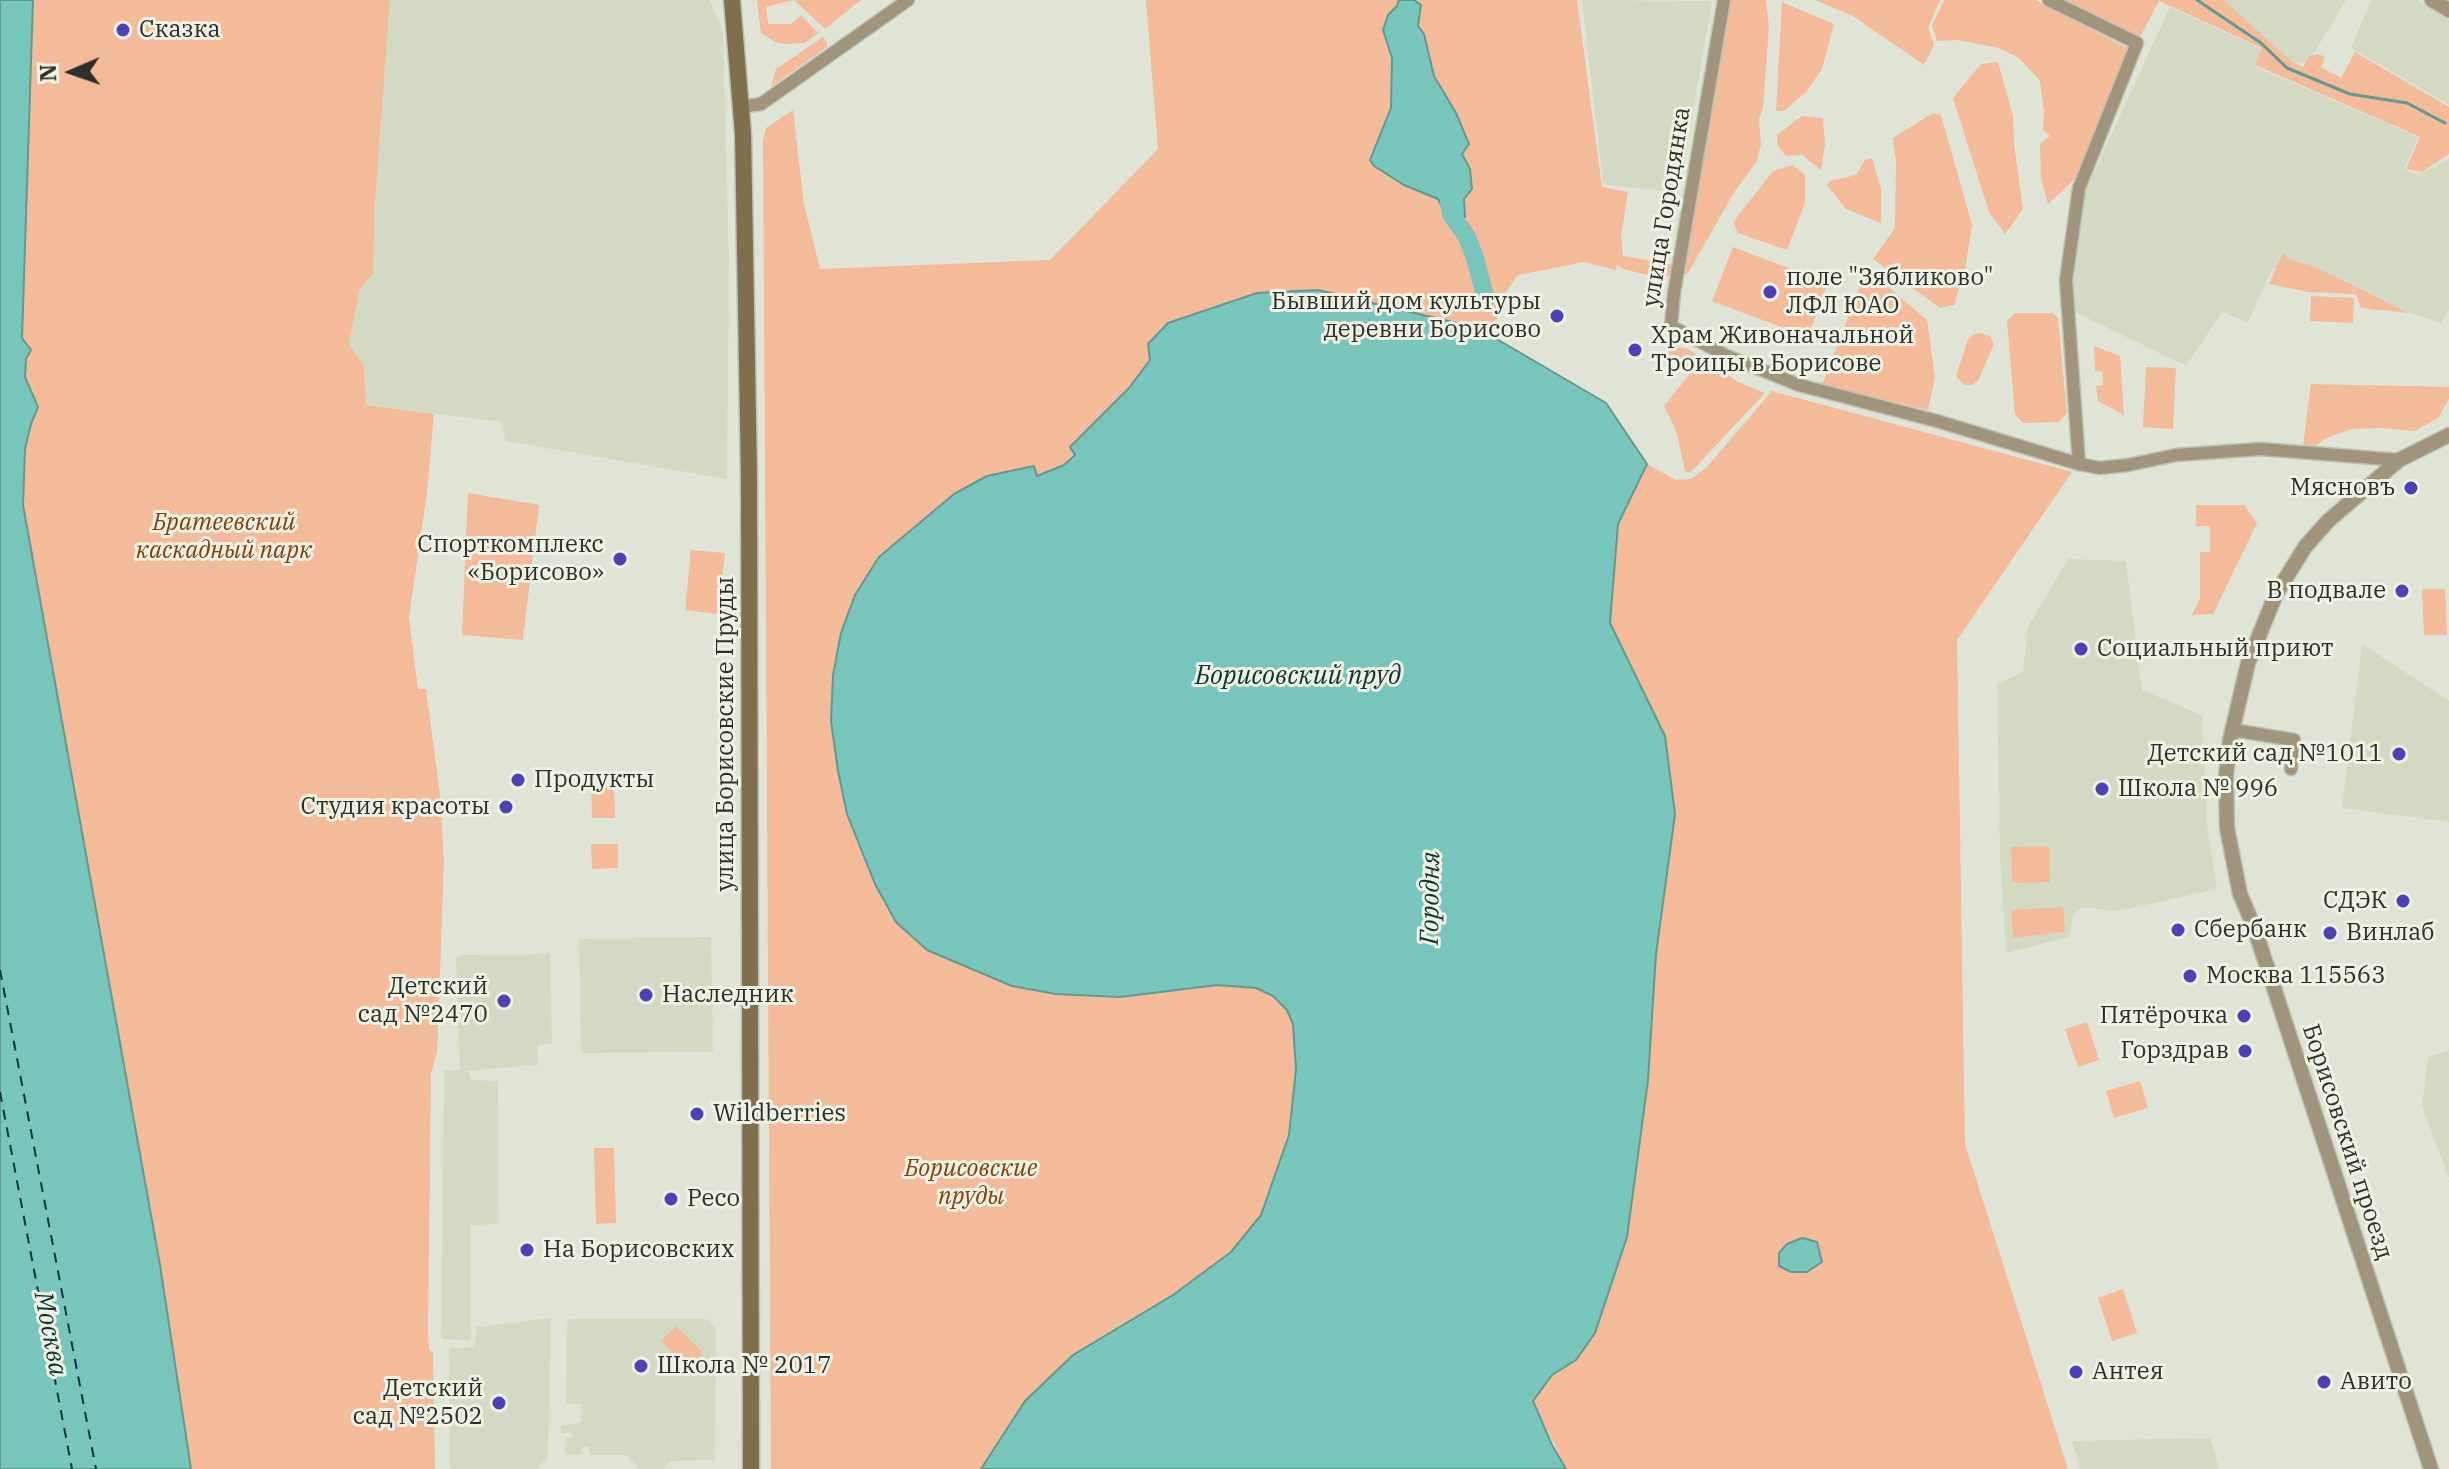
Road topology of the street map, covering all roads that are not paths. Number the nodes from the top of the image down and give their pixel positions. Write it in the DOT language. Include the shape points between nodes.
graph roads {
  1 [pos="723,0"];
  2 [pos="732,0"];
  3 [pos="908,0"];
  4 [pos="1724,0"];
  5 [pos="2049,0"];
  6 [pos="2432,0"];
  7 [pos="2449,10"];
  8 [pos="735,23"];
  9 [pos="741,107"];
  10 [pos="2449,435"];
  11 [pos="2399,460"];
  12 [pos="2079,464"];
  13 [pos="2233,730"];
  14 [pos="2291,769"];
  15 [pos="751,1469"];
  16 [pos="2431,1469"];
  1 -- 8 [label="street"];
  2 -- 8 [label="main road, улица Борисовские Пруды"];
  3 -- 9 [label="street" via="761,104"];
  4 -- 12 [label="street, улица Городянка" via="1671,326 1799,385"];
  5 -- 12 [label="street" via="2137,43 2079,188 2066,280"];
  6 -- 7 [label="street"];
  8 -- 9 [label="main road, улица Борисовские Пруды"];
  9 -- 15 [label="main road, улица Борисовские Пруды" via="749,488"];
  10 -- 11 [label="street, Борисовский проезд"];
  11 -- 12 [label="street, улица Городянка" via="2261,449 2176,455 2100,468"];
  11 -- 13 [label="street, Борисовский проезд" via="2328,521 2276,594 2248,663"];
  13 -- 14 [label="street" via="2294,740"];
  13 -- 16 [label="street, Борисовский проезд" via="2226,776 2227,828 2240,894"];
}
